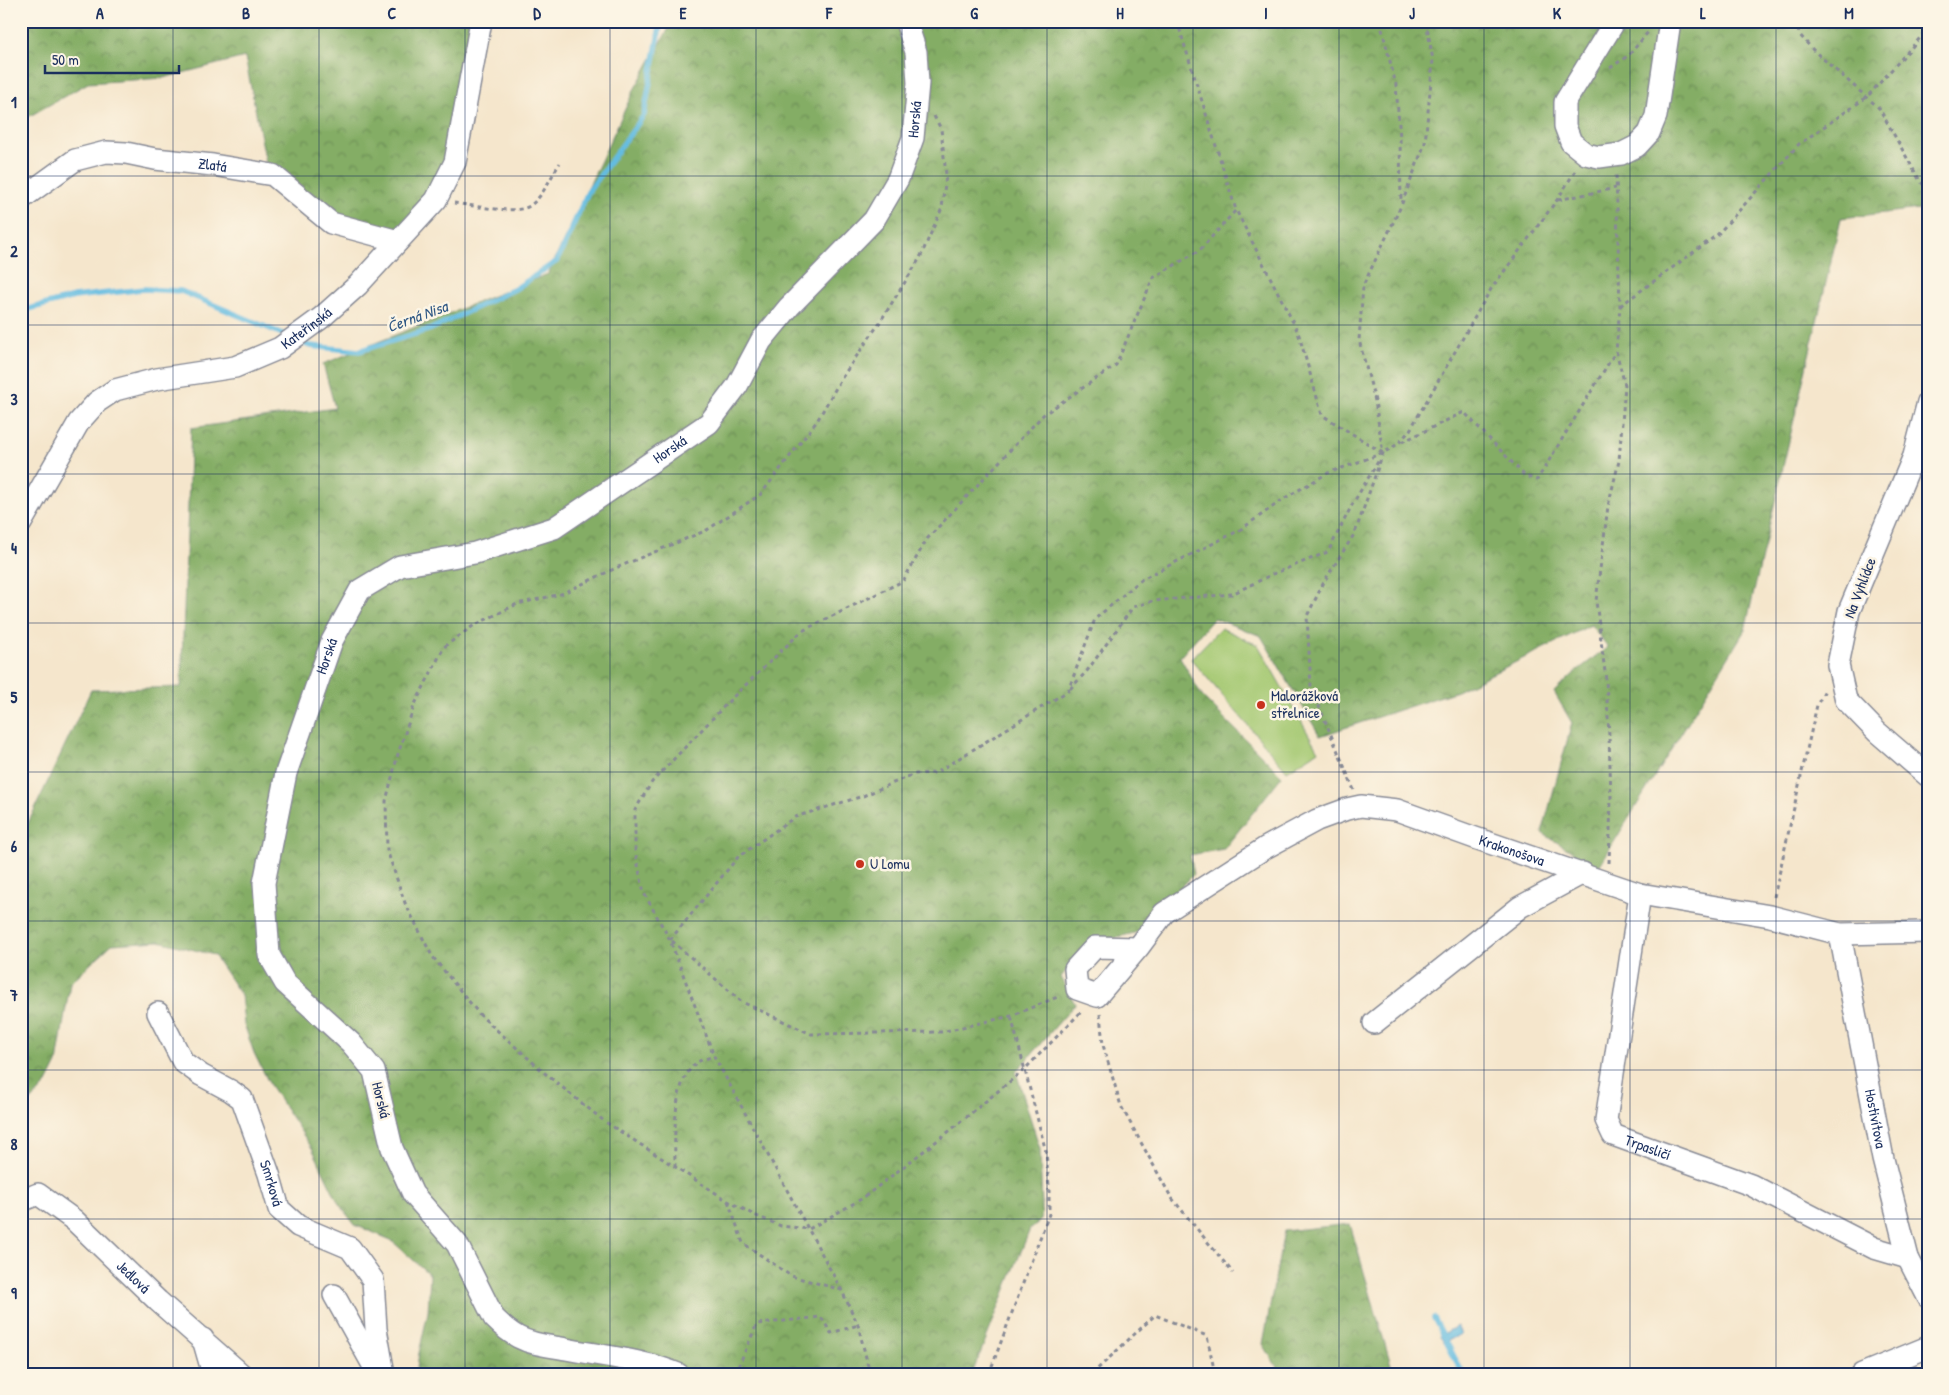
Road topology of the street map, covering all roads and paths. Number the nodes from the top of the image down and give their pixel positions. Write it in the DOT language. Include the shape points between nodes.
graph roads {
  1 [pos="481,21"];
  2 [pos="906,21"];
  3 [pos="1177,21"];
  4 [pos="1380,21"];
  5 [pos="1426,21"];
  6 [pos="1615,21"];
  7 [pos="1796,21"];
  8 [pos="1661,25"];
  9 [pos="1928,29"];
  10 [pos="1609,68"];
  11 [pos="1867,97"];
  12 [pos="934,114"];
  13 [pos="1586,154"];
  14 [pos="1615,156"];
  15 [pos="560,163"];
  16 [pos="1616,188"];
  17 [pos="1928,189"];
  18 [pos="21,199"];
  19 [pos="436,200"];
  20 [pos="1557,200"];
  21 [pos="1401,206"];
  22 [pos="1236,210"];
  23 [pos="398,241"];
  24 [pos="1620,307"];
  25 [pos="1616,351"];
  26 [pos="1928,402"];
  27 [pos="1399,444"];
  28 [pos="1383,453"];
  29 [pos="21,523"];
  30 [pos="1838,665"];
  31 [pos="1068,691"];
  32 [pos="1928,776"];
  33 [pos="1361,806"];
  34 [pos="1583,873"];
  35 [pos="1609,883"];
  36 [pos="1640,894"];
  37 [pos="1770,916"];
  38 [pos="1928,932"];
  39 [pos="1840,934"];
  40 [pos="670,940"];
  41 [pos="1138,948"];
  42 [pos="1076,989"];
  43 [pos="1098,996"];
  44 [pos="158,1013"];
  45 [pos="1011,1016"];
  46 [pos="1374,1023"];
  47 [pos="714,1056"];
  48 [pos="1025,1069"];
  49 [pos="675,1168"];
  50 [pos="21,1201"];
  51 [pos="728,1201"];
  52 [pos="809,1229"];
  53 [pos="1908,1258"];
  54 [pos="1233,1273"];
  55 [pos="842,1291"];
  56 [pos="334,1295"];
  57 [pos="1928,1297"];
  58 [pos="858,1325"];
  59 [pos="203,1339"];
  60 [pos="1928,1347"];
  61 [pos="213,1374"];
  62 [pos="241,1374"];
  63 [pos="378,1374"];
  64 [pos="384,1374"];
  65 [pos="678,1374"];
  66 [pos="735,1374"];
  67 [pos="870,1374"];
  68 [pos="989,1374"];
  69 [pos="1092,1374"];
  70 [pos="1215,1374"];
  71 [pos="1862,1374"];
  1 -- 19 [label="street, Kateřinská" via="455,162"];
  2 -- 65 [label="street, Horská" via="916,52 918,83 913,138 898,179 874,220 789,307 761,341 737,386 709,423 554,528 476,553 400,566 360,590 332,642 286,774 264,883 269,956 285,983 351,1043 374,1072 392,1148 414,1194 457,1244 494,1318 517,1337 533,1343 621,1359"];
  3 -- 22 [label="path"];
  4 -- 21 [label="path" via="1396,85"];
  5 -- 21 [label="path" via="1433,60 1424,143"];
  6 -- 13 [label="street" via="1565,102 1565,126 1570,142"];
  7 -- 11 [label="path" via="1799,34 1813,50"];
  8 -- 10 [label="path"];
  8 -- 14 [label="street" via="1656,116 1649,133 1637,146"];
  9 -- 11 [label="path"];
  11 -- 17 [label="path" via="1879,108 1920,181"];
  11 -- 24 [label="path" via="1799,144 1717,235"];
  12 -- 49 [label="path" via="941,129 946,175 942,208 915,266 792,455 760,494 707,530 561,594 517,604 474,626 444,647 414,706 386,801 387,850 405,903 432,956 480,1014 547,1075 604,1121"];
  13 -- 14 [label="street"];
  13 -- 20 [label="path"];
  14 -- 16 [label="path"];
  15 -- 19 [label="path" via="530,207 507,209"];
  16 -- 20 [label="path"];
  16 -- 24 [label="path"];
  18 -- 23 [label="street, Zlatá" via="75,160 106,152 126,152 272,175 330,224"];
  19 -- 23 [label="street, Kateřinská"];
  20 -- 27 [label="path" via="1491,289"];
  21 -- 28 [label="path" via="1363,286 1359,340 1375,401"];
  22 -- 28 [label="path" via="1298,332 1322,415"];
  22 -- 40 [label="path" via="1200,250 1153,278 1116,365 1043,415 927,539 903,581 802,631 652,782 635,810 635,851 644,893"];
  23 -- 29 [label="street, Kateřinská" via="358,285 280,348 235,367 157,379 115,390 97,402 79,422"];
  24 -- 25 [label="path"];
  25 -- 27 [label="path" via="1537,480 1526,476 1464,412"];
  25 -- 35 [label="path" via="1626,385 1619,461 1608,506 1596,600 1609,736"];
  26 -- 30 [label="street, Na Vyhlídce" via="1914,456 1849,611"];
  27 -- 28 [label="path"];
  28 -- 31 [label="path" via="1328,473 1240,530 1142,579 1095,619"];
  28 -- 31 [label="path" via="1328,552 1232,594 1153,601 1134,607"];
  28 -- 33 [label="path" via="1355,533 1307,616 1311,687"];
  30 -- 32 [label="street, Na Vyhlídce" via="1846,700 1876,732"];
  30 -- 37 [label="path" via="1817,705"];
  31 -- 40 [label="path" via="935,773 914,774 863,796 795,817 738,857"];
  33 -- 34 [label="street, Krakonošova" via="1397,810"];
  33 -- 41 [label="street, Krakonošova" via="1317,820 1265,848 1164,913"];
  34 -- 35 [label="street, Krakonošova"];
  34 -- 46 [label="street" via="1520,907"];
  35 -- 36 [label="street, Krakonošova"];
  36 -- 37 [label="street, Krakonošova"];
  36 -- 53 [label="street, Trpasličí" via="1606,1120 1613,1135 1752,1186 1874,1248"];
  37 -- 39 [label="street, Krakonošova"];
  38 -- 39 [label="street, Krakonošova"];
  39 -- 53 [label="street, Hostivítova" via="1883,1159"];
  40 -- 45 [label="path" via="742,1002 811,1034 942,1032"];
  40 -- 47 [label="path"];
  41 -- 42 [label="street" via="1095,947 1075,969"];
  41 -- 43 [label="street, Krakonošova"];
  42 -- 43 [label="street"];
  42 -- 45 [label="path"];
  43 -- 48 [label="path"];
  43 -- 54 [label="path" via="1103,1045 1121,1106 1172,1197"];
  44 -- 64 [label="street, Smrková" via="183,1062 242,1099 279,1209 298,1226 350,1248 373,1280 376,1328"];
  45 -- 48 [label="path"];
  47 -- 49 [label="path" via="696,1063 682,1082 674,1119"];
  47 -- 52 [label="path"];
  48 -- 52 [label="path" via="863,1198"];
  48 -- 68 [label="path" via="1046,1152 1049,1214"];
  49 -- 51 [label="path"];
  50 -- 59 [label="street, Jedlová" via="38,1194 74,1220 158,1301"];
  51 -- 52 [label="path" via="781,1226"];
  51 -- 55 [label="path" via="743,1243 791,1276"];
  52 -- 55 [label="path"];
  53 -- 57 [label="street, Hostivítova"];
  55 -- 58 [label="path"];
  56 -- 63 [label="street"];
  58 -- 66 [label="path" via="831,1333 821,1317 757,1324"];
  58 -- 67 [label="path"];
  59 -- 61 [label="street"];
  59 -- 62 [label="street, Jedlová"];
  60 -- 71 [label="street"];
  69 -- 70 [label="path" via="1155,1315 1207,1336"];
}
